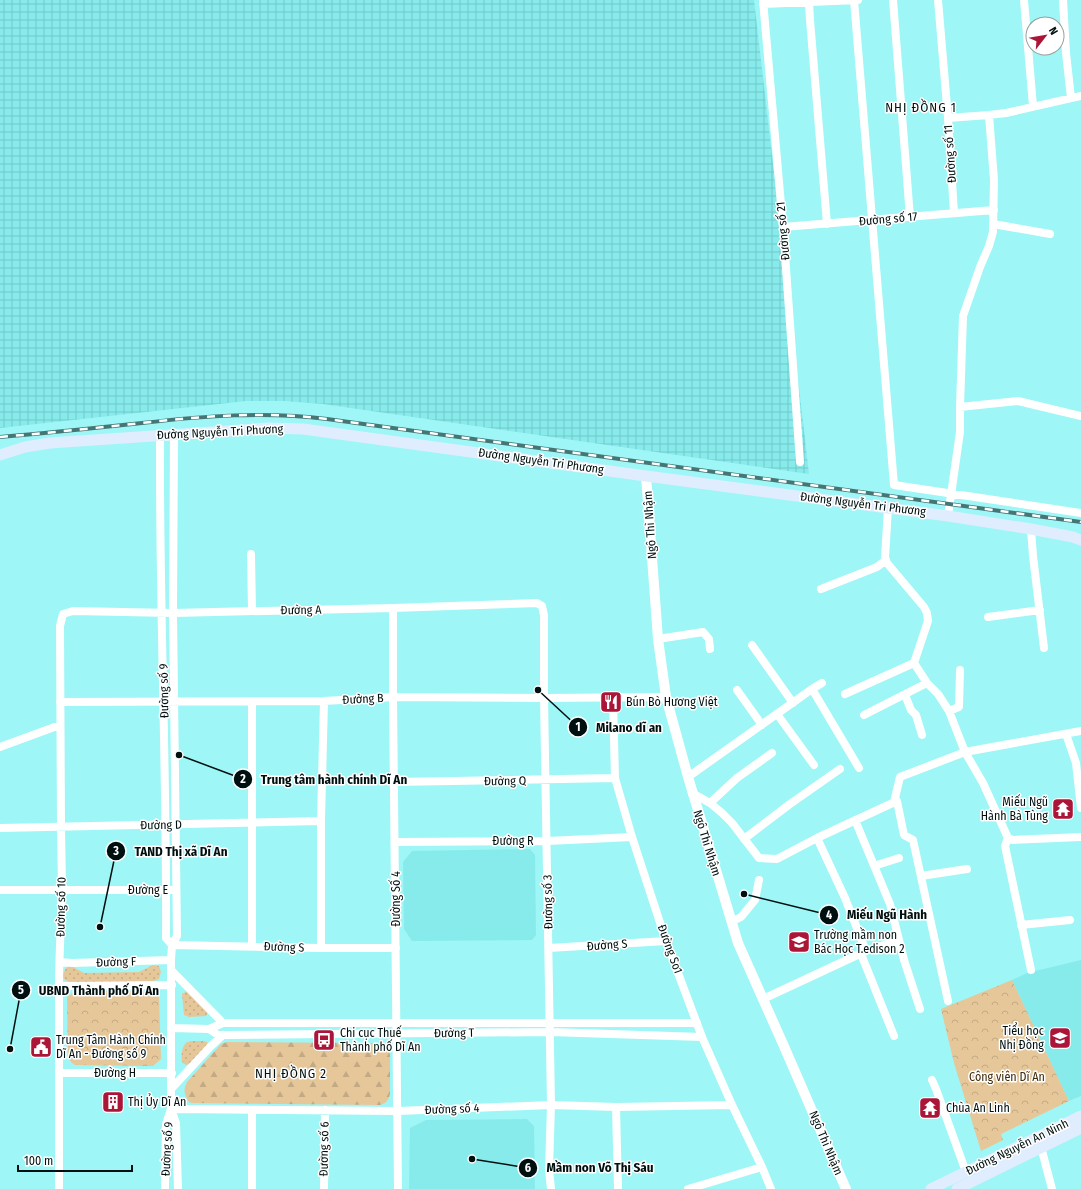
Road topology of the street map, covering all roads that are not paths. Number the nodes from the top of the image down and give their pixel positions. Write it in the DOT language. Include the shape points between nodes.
graph roads {
  1 [pos="854,0"];
  2 [pos="858,0"];
  3 [pos="893,0"];
  4 [pos="938,0"];
  5 [pos="1024,0"];
  6 [pos="1063,0"];
  7 [pos="763,2"];
  8 [pos="809,2"];
  9 [pos="1081,96"];
  10 [pos="1071,98"];
  11 [pos="1033,106"];
  12 [pos="989,115"];
  13 [pos="948,118"];
  14 [pos="994,210"];
  15 [pos="954,213"];
  16 [pos="910,217"];
  17 [pos="872,220"];
  18 [pos="827,224"];
  19 [pos="993,224"];
  20 [pos="783,227"];
  21 [pos="1050,234"];
  22 [pos="960,407"];
  23 [pos="1081,416"];
  24 [pos="160,435"];
  25 [pos="174,435"];
  26 [pos="0,455"];
  27 [pos="800,462"];
  28 [pos="646,476"];
  29 [pos="952,494"];
  30 [pos="888,508"];
  31 [pos="1081,513"];
  32 [pos="948,516"];
  33 [pos="1031,529"];
  34 [pos="1081,540"];
  35 [pos="251,554"];
  36 [pos="886,560"];
  37 [pos="821,589"];
  38 [pos="393,608"];
  39 [pos="1040,610"];
  40 [pos="252,611"];
  41 [pos="162,612"];
  42 [pos="173,613"];
  43 [pos="544,615"];
  44 [pos="988,617"];
  45 [pos="60,626"];
  46 [pos="658,639"];
  47 [pos="752,646"];
  48 [pos="1044,648"];
  49 [pos="710,649"];
  50 [pos="914,663"];
  51 [pos="960,670"];
  52 [pos="822,683"];
  53 [pos="927,683"];
  54 [pos="812,689"];
  55 [pos="737,690"];
  56 [pos="845,694"];
  57 [pos="905,695"];
  58 [pos="393,697"];
  59 [pos="666,697"];
  60 [pos="544,698"];
  61 [pos="613,698"];
  62 [pos="324,701"];
  63 [pos="60,702"];
  64 [pos="164,702"];
  65 [pos="174,702"];
  66 [pos="252,702"];
  67 [pos="793,703"];
  68 [pos="949,711"];
  69 [pos="777,714"];
  70 [pos="864,715"];
  71 [pos="60,725"];
  72 [pos="762,725"];
  73 [pos="1081,731"];
  74 [pos="1066,734"];
  75 [pos="922,735"];
  76 [pos="0,747"];
  77 [pos="966,752"];
  78 [pos="772,753"];
  79 [pos="814,765"];
  80 [pos="859,768"];
  81 [pos="840,769"];
  82 [pos="688,777"];
  83 [pos="615,778"];
  84 [pos="546,780"];
  85 [pos="394,782"];
  86 [pos="692,793"];
  87 [pos="895,798"];
  88 [pos="710,802"];
  89 [pos="1081,808"];
  90 [pos="855,820"];
  91 [pos="321,821"];
  92 [pos="252,823"];
  93 [pos="166,825"];
  94 [pos="176,825"];
  95 [pos="61,827"];
  96 [pos="0,828"];
  97 [pos="632,837"];
  98 [pos="1081,837"];
  99 [pos="817,838"];
  100 [pos="1008,838"];
  101 [pos="744,839"];
  102 [pos="547,841"];
  103 [pos="395,842"];
  104 [pos="899,858"];
  105 [pos="874,866"];
  106 [pos="966,870"];
  107 [pos="921,876"];
  108 [pos="759,880"];
  109 [pos="62,889"];
  110 [pos="0,890"];
  111 [pos="166,890"];
  112 [pos="177,890"];
  113 [pos="1070,920"];
  114 [pos="731,922"];
  115 [pos="1021,925"];
  116 [pos="899,940"];
  117 [pos="666,941"];
  118 [pos="172,945"];
  119 [pos="252,946"];
  120 [pos="321,948"];
  121 [pos="396,948"];
  122 [pos="549,948"];
  123 [pos="864,952"];
  124 [pos="172,960"];
  125 [pos="60,962"];
  126 [pos="1031,970"];
  127 [pos="172,971"];
  128 [pos="172,985"];
  129 [pos="60,986"];
  130 [pos="763,999"];
  131 [pos="948,1001"];
  132 [pos="920,1009"];
  133 [pos="550,1022"];
  134 [pos="223,1023"];
  135 [pos="396,1023"];
  136 [pos="697,1023"];
  137 [pos="172,1028"];
  138 [pos="208,1029"];
  139 [pos="550,1032"];
  140 [pos="396,1034"];
  141 [pos="223,1035"];
  142 [pos="894,1036"];
  143 [pos="702,1037"];
  144 [pos="59,1073"];
  145 [pos="172,1073"];
  146 [pos="932,1080"];
  147 [pos="171,1089"];
  148 [pos="551,1105"];
  149 [pos="732,1105"];
  150 [pos="616,1107"];
  151 [pos="171,1109"];
  152 [pos="252,1110"];
  153 [pos="325,1110"];
  154 [pos="398,1111"];
  155 [pos="1081,1116"];
  156 [pos="1081,1128"];
  157 [pos="1041,1147"];
  158 [pos="762,1167"];
  159 [pos="968,1178"];
  160 [pos="59,1189"];
  161 [pos="165,1189"];
  162 [pos="178,1189"];
  163 [pos="252,1189"];
  164 [pos="324,1189"];
  165 [pos="398,1189"];
  166 [pos="551,1189"];
  167 [pos="618,1189"];
  168 [pos="688,1189"];
  169 [pos="771,1189"];
  170 [pos="846,1189"];
  171 [pos="931,1189"];
  172 [pos="957,1189"];
  173 [pos="1052,1189"];
  1 -- 2 [label="street"];
  1 -- 8 [label="street"];
  1 -- 17 [label="street"];
  3 -- 16 [label="street"];
  4 -- 13 [label="street, Đường số 11"];
  5 -- 11 [label="street"];
  6 -- 10 [label="street"];
  7 -- 8 [label="street"];
  7 -- 20 [label="street, Đường số 21"];
  8 -- 18 [label="street"];
  9 -- 10 [label="street"];
  10 -- 11 [label="street"];
  11 -- 12 [label="street"];
  12 -- 13 [label="street"];
  12 -- 14 [label="street"];
  13 -- 15 [label="street, Đường số 11"];
  14 -- 15 [label="street, Đường số 17"];
  14 -- 19 [label="street"];
  15 -- 16 [label="street, Đường số 17"];
  16 -- 17 [label="street, Đường số 17"];
  17 -- 18 [label="street, Đường số 17"];
  17 -- 29 [label="street" via="894,485"];
  18 -- 20 [label="street, Đường số 17"];
  19 -- 21 [label="street"];
  19 -- 22 [label="street" via="989,246 963,316"];
  20 -- 27 [label="street, Đường số 21"];
  22 -- 23 [label="street" via="1018,401"];
  22 -- 29 [label="street" via="960,432"];
  24 -- 25 [label="main road, Đường Nguyễn Tri Phương"];
  24 -- 26 [label="main road, Đường Nguyễn Tri Phương" via="50,443"];
  24 -- 41 [label="street, Đường số 9"];
  25 -- 28 [label="main road, Đường Nguyễn Tri Phương" via="303,428"];
  25 -- 42 [label="street, Đường số 9"];
  28 -- 30 [label="main road, Đường Nguyễn Tri Phương"];
  28 -- 46 [label="street, Ngô Thì Nhậm"];
  29 -- 31 [label="street"];
  29 -- 32 [label="street"];
  30 -- 32 [label="main road, Đường Nguyễn Tri Phương"];
  30 -- 36 [label="street"];
  32 -- 33 [label="main road, Đường Nguyễn Tri Phương"];
  33 -- 34 [label="main road, Đường Nguyễn Tri Phương"];
  33 -- 39 [label="street"];
  35 -- 40 [label="street"];
  36 -- 37 [label="street" via="877,567"];
  36 -- 50 [label="street" via="927,613 928,621"];
  38 -- 40 [label="street, Đường A"];
  38 -- 43 [label="street, Đường A" via="537,603 542,606"];
  38 -- 58 [label="street, Đường Số 4"];
  39 -- 44 [label="street"];
  39 -- 48 [label="street"];
  40 -- 42 [label="street, Đường A"];
  41 -- 42 [label="street, Đường A"];
  41 -- 45 [label="street, Đường A" via="74,610 63,614"];
  41 -- 64 [label="street, Đường số 9"];
  42 -- 65 [label="street, Đường số 9"];
  43 -- 60 [label="street, Đường số 3"];
  45 -- 63 [label="street, Đường số 10"];
  46 -- 49 [label="street" via="703,632 709,639"];
  46 -- 59 [label="street, Ngô Thì Nhậm"];
  47 -- 67 [label="street"];
  50 -- 53 [label="street"];
  50 -- 56 [label="street"];
  51 -- 68 [label="street" via="959,707"];
  52 -- 54 [label="street"];
  53 -- 57 [label="street"];
  53 -- 68 [label="street"];
  54 -- 67 [label="street"];
  54 -- 80 [label="street"];
  55 -- 72 [label="street"];
  57 -- 70 [label="street"];
  57 -- 75 [label="street" via="916,715"];
  58 -- 60 [label="street, Đường B"];
  58 -- 62 [label="street, Đường B"];
  58 -- 85 [label="street, Đường Số 4"];
  59 -- 61 [label="street, Đường B"];
  59 -- 82 [label="street, Ngô Thì Nhậm"];
  60 -- 61 [label="street, Đường B"];
  60 -- 84 [label="street, Đường số 3"];
  61 -- 83 [label="street, Đường So1"];
  62 -- 66 [label="street, Đường B"];
  62 -- 91 [label="street"];
  63 -- 64 [label="street, Đường B"];
  63 -- 71 [label="street, Đường số 10"];
  64 -- 65 [label="street, Đường B"];
  64 -- 93 [label="street, Đường số 9"];
  65 -- 66 [label="street, Đường B"];
  65 -- 94 [label="street, Đường số 9"];
  66 -- 92 [label="street"];
  67 -- 69 [label="street"];
  68 -- 77 [label="street"];
  69 -- 72 [label="street"];
  69 -- 79 [label="street"];
  71 -- 76 [label="street"];
  71 -- 95 [label="street, Đường số 10"];
  72 -- 82 [label="street"];
  73 -- 74 [label="street"];
  74 -- 77 [label="street"];
  74 -- 89 [label="street" via="1076,763"];
  77 -- 87 [label="street" via="900,777"];
  77 -- 100 [label="street"];
  78 -- 88 [label="street" via="737,778"];
  81 -- 101 [label="street"];
  82 -- 86 [label="street, Ngô Thì Nhậm"];
  83 -- 84 [label="street, Đường Q"];
  83 -- 97 [label="street, Đường So1"];
  84 -- 85 [label="street, Đường Q"];
  84 -- 102 [label="street, Đường số 3"];
  85 -- 103 [label="street, Đường Số 4"];
  86 -- 88 [label="street"];
  86 -- 114 [label="street, Ngô Thì Nhậm"];
  88 -- 101 [label="street"];
  90 -- 99 [label="street"];
  90 -- 105 [label="street"];
  90 -- 107 [label="street" via="897,801 904,835 913,840"];
  91 -- 92 [label="street, Đường D"];
  91 -- 120 [label="street"];
  92 -- 94 [label="street, Đường D"];
  92 -- 119 [label="street"];
  93 -- 94 [label="street, Đường D"];
  93 -- 95 [label="street, Đường D"];
  93 -- 111 [label="street, Đường số 9"];
  94 -- 112 [label="street, Đường số 9"];
  95 -- 96 [label="street, Đường D"];
  95 -- 109 [label="street, Đường số 10"];
  97 -- 102 [label="street, Đường R"];
  97 -- 117 [label="street, Đường So1"];
  98 -- 100 [label="street" via="1013,840"];
  99 -- 101 [label="street" via="777,859 759,858"];
  99 -- 123 [label="street" via="845,898"];
  100 -- 115 [label="street" via="1005,846"];
  102 -- 103 [label="street, Đường R"];
  102 -- 122 [label="street, Đường số 3"];
  103 -- 121 [label="street, Đường Số 4"];
  104 -- 105 [label="street"];
  105 -- 116 [label="street" via="890,904"];
  106 -- 107 [label="street"];
  107 -- 131 [label="street"];
  108 -- 114 [label="street" via="755,900 741,917"];
  109 -- 110 [label="street, Đường E"];
  109 -- 111 [label="street, Đường E"];
  109 -- 125 [label="street, Đường số 10"];
  111 -- 112 [label="street, Đường E"];
  111 -- 118 [label="street, Đường số 9" via="166,938"];
  112 -- 118 [label="street, Đường số 9" via="177,936"];
  113 -- 115 [label="street"];
  114 -- 130 [label="street, Ngô Thì Nhậm"];
  115 -- 126 [label="street"];
  116 -- 123 [label="street"];
  116 -- 132 [label="street"];
  117 -- 122 [label="street, Đường S"];
  117 -- 136 [label="street, Đường So1"];
  118 -- 119 [label="street, Đường S"];
  118 -- 124 [label="street, Đường số 9"];
  119 -- 120 [label="street, Đường S"];
  120 -- 121 [label="street, Đường S"];
  121 -- 135 [label="street, Đường Số 4"];
  122 -- 133 [label="street, Đường số 3"];
  123 -- 130 [label="street"];
  123 -- 142 [label="street"];
  124 -- 125 [label="street, Đường F"];
  124 -- 127 [label="street, Đường số 9"];
  125 -- 129 [label="street, Đường số 10"];
  127 -- 128 [label="street, Đường số 9"];
  127 -- 134 [label="street"];
  128 -- 129 [label="street, Đường F"];
  128 -- 137 [label="street, Đường số 9"];
  129 -- 144 [label="street, Đường số 10"];
  130 -- 170 [label="street, Ngô Thì Nhậm"];
  133 -- 135 [label="street, Đường T"];
  133 -- 136 [label="street, Đường T"];
  133 -- 139 [label="street, Đường số 3"];
  134 -- 135 [label="street, Đường T"];
  134 -- 138 [label="street, Đường T"];
  135 -- 140 [label="street, Đường Số 4"];
  136 -- 143 [label="street, Đường So1"];
  137 -- 138 [label="street, Đường T"];
  137 -- 145 [label="street, Đường số 9"];
  138 -- 141 [label="street, Đường T"];
  139 -- 140 [label="street, Đường T"];
  139 -- 143 [label="street, Đường T"];
  139 -- 148 [label="street, Đường số 3"];
  140 -- 141 [label="street, Đường T"];
  140 -- 154 [label="street, Đường Số 4"];
  141 -- 147 [label="street"];
  143 -- 149 [label="street, Đường So1"];
  144 -- 145 [label="street, Đường H"];
  144 -- 160 [label="street, Đường số 10"];
  145 -- 147 [label="street, Đường số 9"];
  146 -- 159 [label="street"];
  147 -- 151 [label="street, Đường số 9"];
  148 -- 150 [label="street, Đường số 4"];
  148 -- 154 [label="street, Đường số 4"];
  148 -- 166 [label="street, Đường số 3"];
  149 -- 150 [label="street, Đường số 4"];
  149 -- 158 [label="street, Đường So1"];
  150 -- 167 [label="street"];
  151 -- 152 [label="street, Đường số 4"];
  151 -- 161 [label="street, Đường số 9" via="166,1124"];
  151 -- 162 [label="street, Đường số 9" via="176,1124"];
  152 -- 153 [label="street, Đường số 4"];
  152 -- 163 [label="street"];
  153 -- 154 [label="street, Đường số 4"];
  153 -- 164 [label="street, Đường số 6"];
  154 -- 165 [label="street, Đường Số 4"];
  155 -- 159 [label="main road, Đường Nguyễn An Ninh"];
  156 -- 157 [label="main road, Đường Nguyễn An Ninh"];
  157 -- 159 [label="main road, Đường Nguyễn An Ninh"];
  157 -- 173 [label="street"];
  158 -- 168 [label="street"];
  158 -- 169 [label="street, Đường So1"];
  159 -- 171 [label="main road, Đường Nguyễn An Ninh"];
  159 -- 172 [label="main road, Đường Nguyễn An Ninh"];
}
